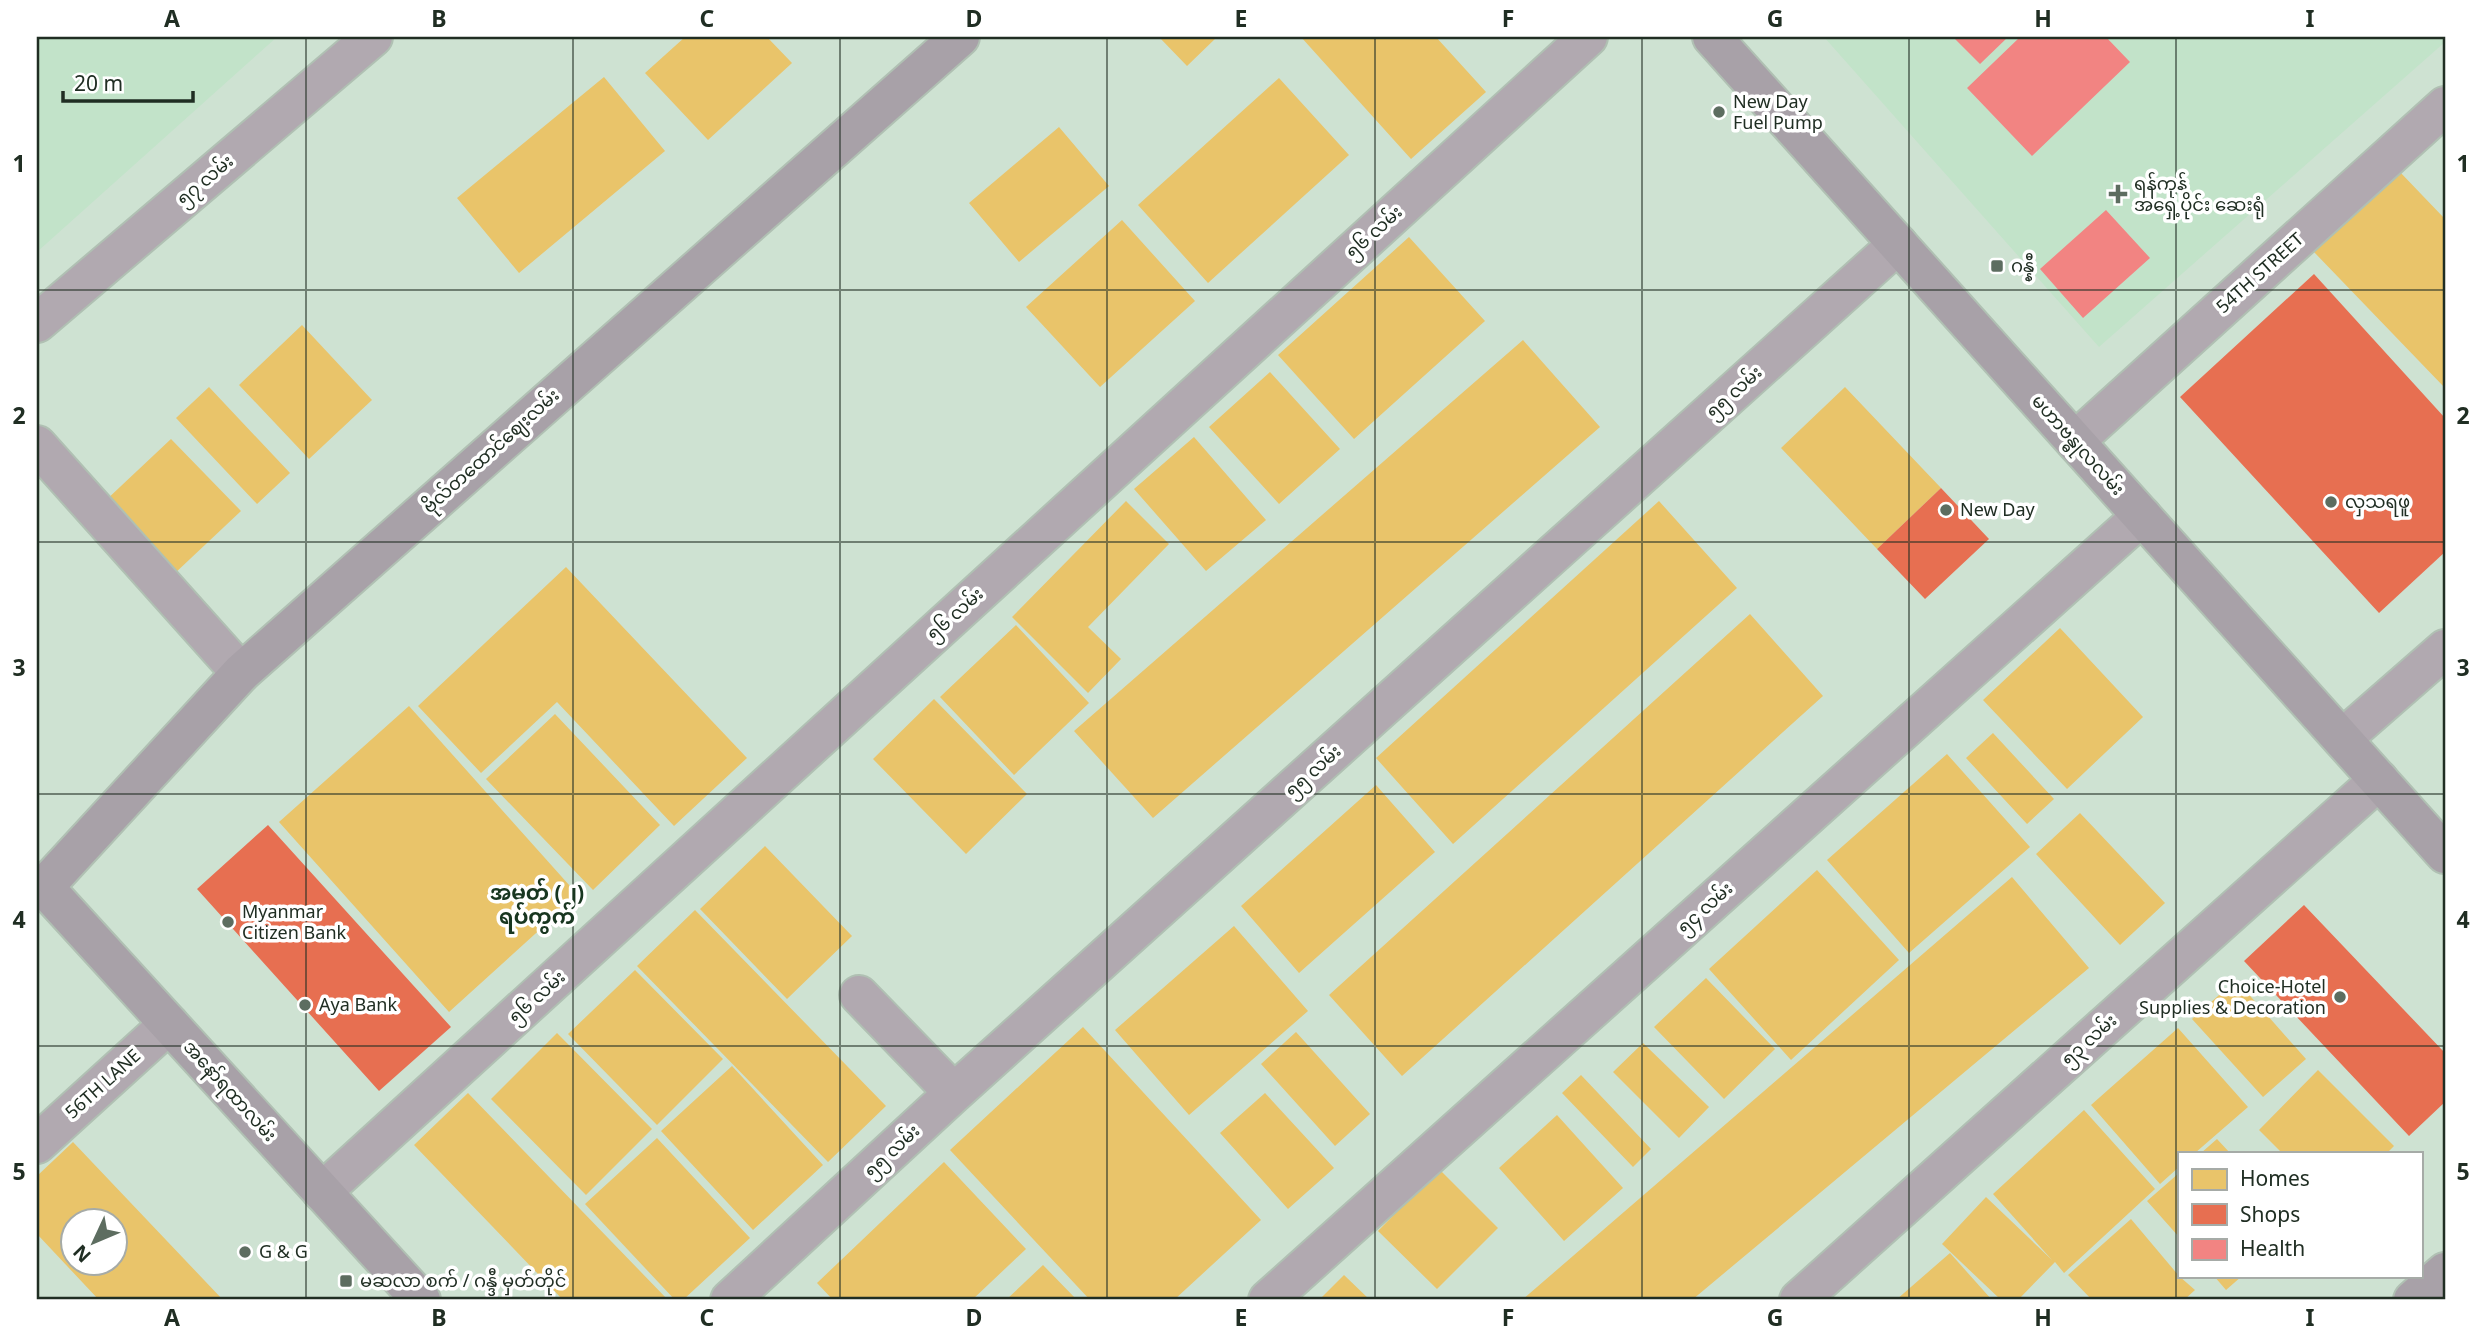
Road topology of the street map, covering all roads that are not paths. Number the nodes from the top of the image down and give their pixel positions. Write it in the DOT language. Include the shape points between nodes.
graph roads {
  1 [pos="373,37"];
  2 [pos="960,37"];
  3 [pos="1588,37"];
  4 [pos="1712,37"];
  5 [pos="2438,126"];
  6 [pos="1898,244"];
  7 [pos="37,323"];
  8 [pos="2075,441"];
  9 [pos="37,445"];
  10 [pos="2142,516"];
  11 [pos="2445,649"];
  12 [pos="241,673"];
  13 [pos="2342,739"];
  14 [pos="2379,780"];
  15 [pos="2445,854"];
  16 [pos="40,887"];
  17 [pos="859,995"];
  18 [pos="169,1024"];
  19 [pos="954,1093"];
  20 [pos="37,1144"];
  21 [pos="323,1192"];
  22 [pos="2445,1272"];
  23 [pos="421,1300"];
  24 [pos="730,1300"];
  25 [pos="1268,1300"];
  26 [pos="1799,1300"];
  27 [pos="2413,1300"];
  1 -- 7 [label="street, ၅၇ လမ်း"];
  2 -- 12 [label="main road, ဗိုလ်တထောင်ဈေးလမ်း"];
  3 -- 21 [label="street, ၅၆ လမ်း"];
  4 -- 6 [label="main road, မဟာဗန္ဓုလလမ်း"];
  5 -- 8 [label="street, 54TH STREET"];
  6 -- 8 [label="main road, မဟာဗန္ဓုလလမ်း"];
  6 -- 19 [label="street, ၅၅ လမ်း"];
  8 -- 10 [label="main road, မဟာဗန္ဓုလလမ်း"];
  9 -- 12 [label="street"];
  10 -- 13 [label="main road, မဟာဗန္ဓုလလမ်း"];
  10 -- 25 [label="street, ၅၄ လမ်း"];
  11 -- 13 [label="street"];
  12 -- 16 [label="main road, ဗိုလ်တထောင်ဈေးလမ်း"];
  13 -- 14 [label="main road, မဟာဗန္ဓုလလမ်း"];
  14 -- 15 [label="main road, မဟာဗန္ဓုလလမ်း"];
  14 -- 26 [label="street, ၅၃ လမ်း"];
  16 -- 18 [label="main road, အနော်ရထာလမ်း"];
  17 -- 19 [label="street"];
  18 -- 20 [label="street, 56TH LANE"];
  18 -- 21 [label="main road, အနော်ရထာလမ်း"];
  19 -- 24 [label="street, ၅၅ လမ်း"];
  21 -- 23 [label="main road, အနော်ရထာလမ်း"];
  22 -- 27 [label="main road"];
}
